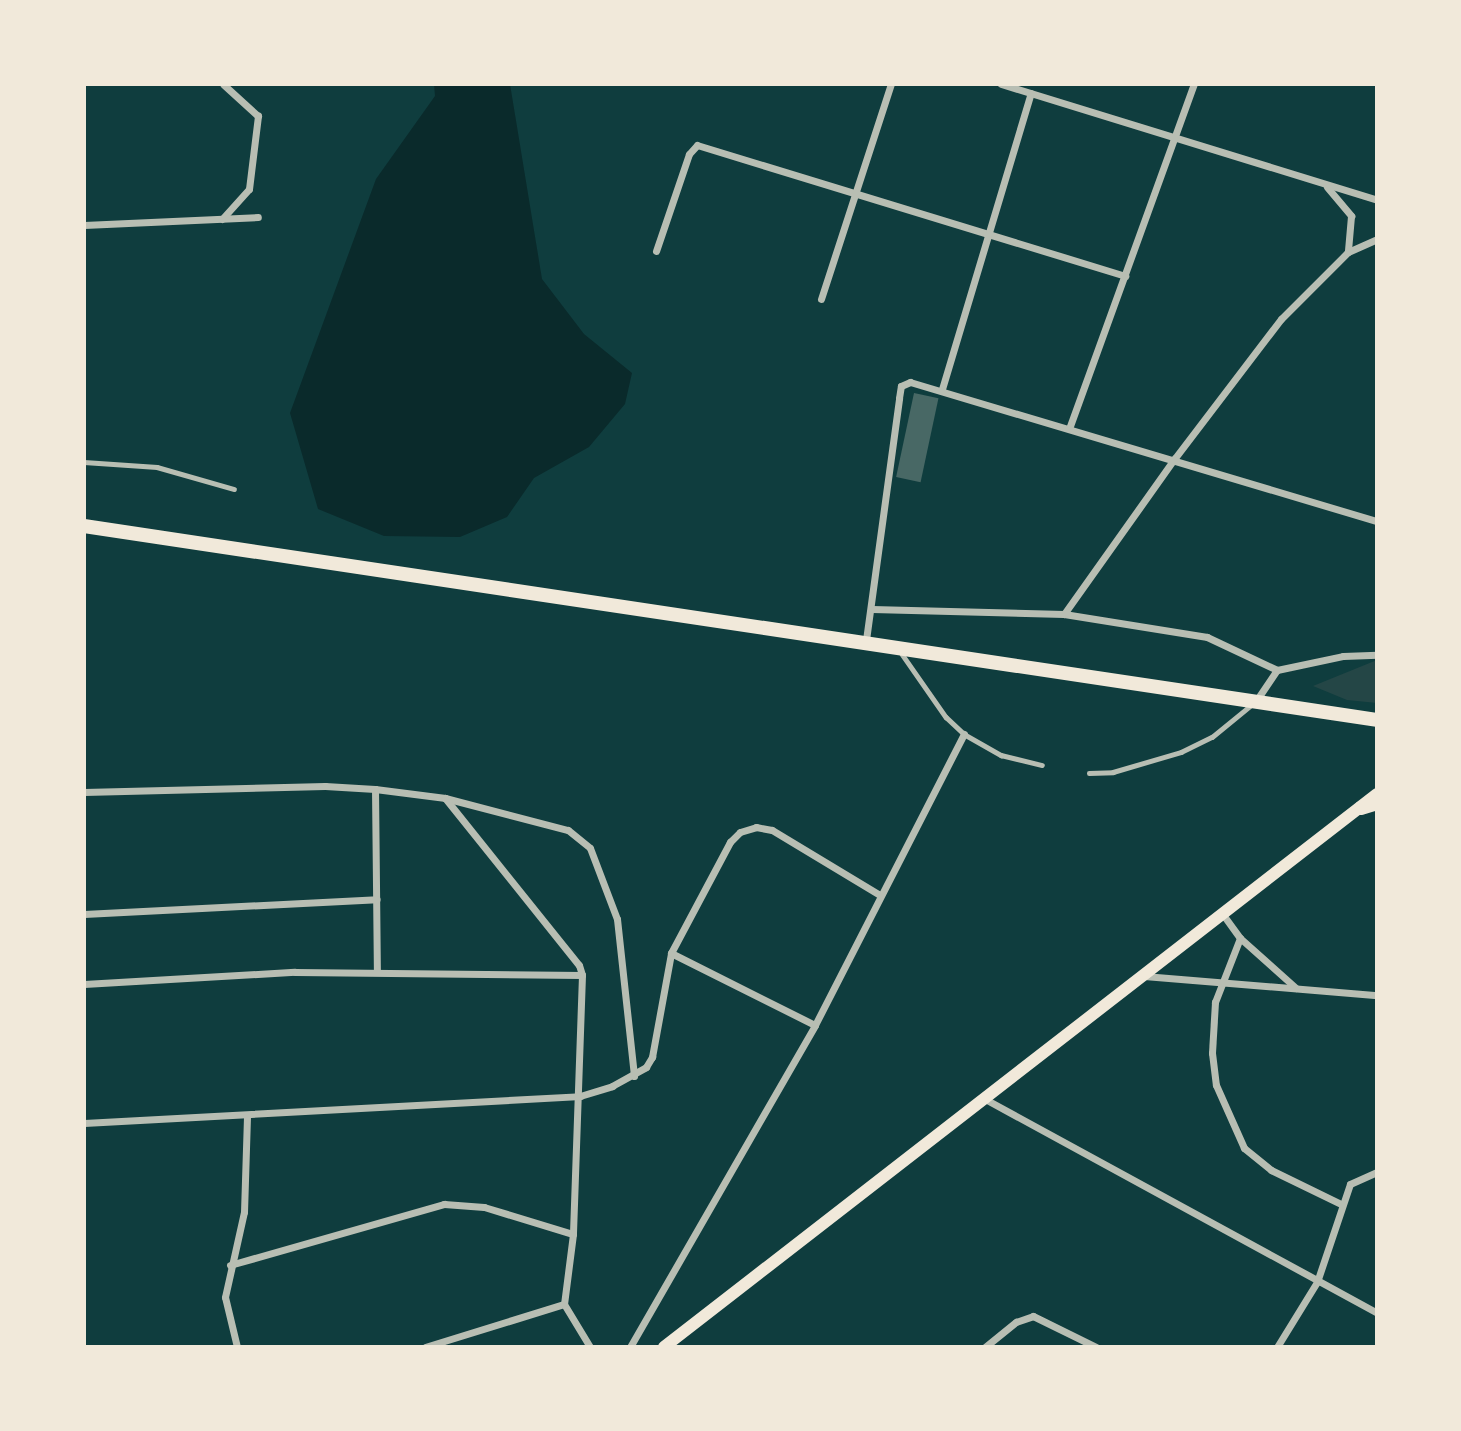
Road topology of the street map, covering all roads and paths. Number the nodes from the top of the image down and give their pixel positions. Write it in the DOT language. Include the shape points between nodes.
graph roads {
  1 [pos="223,84"];
  2 [pos="891,84"];
  3 [pos="1001,84"];
  4 [pos="1195,84"];
  5 [pos="1031,93"];
  6 [pos="1176,141"];
  7 [pos="1327,186"];
  8 [pos="855,194"];
  9 [pos="1377,200"];
  10 [pos="258,218"];
  11 [pos="222,219"];
  12 [pos="84,225"];
  13 [pos="989,235"];
  14 [pos="1377,239"];
  15 [pos="656,251"];
  16 [pos="1348,252"];
  17 [pos="1125,276"];
  18 [pos="821,299"];
  19 [pos="942,389"];
  20 [pos="1070,426"];
  21 [pos="1175,458"];
  22 [pos="84,462"];
  23 [pos="234,489"];
  24 [pos="1377,521"];
  25 [pos="84,526"];
  26 [pos="872,609"];
  27 [pos="1064,614"];
  28 [pos="866,640"];
  29 [pos="896,645"];
  30 [pos="1377,655"];
  31 [pos="1277,670"];
  32 [pos="1256,701"];
  33 [pos="1375,721"];
  34 [pos="964,734"];
  35 [pos="1042,765"];
  36 [pos="1089,773"];
  37 [pos="375,789"];
  38 [pos="84,792"];
  39 [pos="1377,794"];
  40 [pos="445,798"];
  41 [pos="1377,803"];
  42 [pos="1361,808"];
  43 [pos="878,894"];
  44 [pos="377,899"];
  45 [pos="84,914"];
  46 [pos="1224,916"];
  47 [pos="1240,937"];
  48 [pos="671,953"];
  49 [pos="377,972"];
  50 [pos="582,975"];
  51 [pos="1143,976"];
  52 [pos="84,984"];
  53 [pos="1221,985"];
  54 [pos="1296,989"];
  55 [pos="1377,995"];
  56 [pos="815,1025"];
  57 [pos="634,1076"];
  58 [pos="580,1096"];
  59 [pos="985,1099"];
  60 [pos="247,1117"];
  61 [pos="84,1123"];
  62 [pos="1377,1172"];
  63 [pos="1341,1204"];
  64 [pos="573,1234"];
  65 [pos="230,1265"];
  66 [pos="1317,1282"];
  67 [pos="564,1304"];
  68 [pos="1377,1313"];
  69 [pos="237,1347"];
  70 [pos="425,1347"];
  71 [pos="590,1347"];
  72 [pos="630,1347"];
  73 [pos="664,1347"];
  74 [pos="985,1347"];
  75 [pos="1096,1347"];
  76 [pos="1278,1347"];
  1 -- 11 [label="street" via="258,116 249,189"];
  2 -- 8 [label="street"];
  3 -- 5 [label="street"];
  4 -- 6 [label="street"];
  5 -- 6 [label="street"];
  5 -- 13 [label="street"];
  6 -- 7 [label="street"];
  6 -- 17 [label="street"];
  7 -- 9 [label="street"];
  7 -- 16 [label="street" via="1351,216"];
  8 -- 13 [label="street"];
  8 -- 15 [label="street" via="697,145 689,154"];
  8 -- 18 [label="street"];
  10 -- 11 [label="street"];
  11 -- 12 [label="street"];
  13 -- 17 [label="street"];
  13 -- 19 [label="street"];
  14 -- 16 [label="street"];
  16 -- 21 [label="street" via="1281,320"];
  17 -- 20 [label="street"];
  19 -- 20 [label="street"];
  19 -- 26 [label="street" via="909,382 901,386"];
  20 -- 21 [label="street"];
  21 -- 24 [label="street"];
  21 -- 27 [label="street"];
  22 -- 23 [label="lane" via="157,467"];
  25 -- 28 [label="highway"];
  26 -- 27 [label="street"];
  26 -- 28 [label="street"];
  27 -- 31 [label="street" via="1207,637"];
  28 -- 29 [label="highway"];
  29 -- 32 [label="highway"];
  29 -- 34 [label="lane" via="946,717"];
  30 -- 31 [label="street" via="1343,656"];
  31 -- 32 [label="street"];
  32 -- 33 [label="highway"];
  32 -- 36 [label="lane" via="1212,737 1181,752 1113,772"];
  34 -- 35 [label="lane" via="1001,755"];
  34 -- 43 [label="street"];
  37 -- 38 [label="street" via="325,786"];
  37 -- 40 [label="street"];
  37 -- 44 [label="street"];
  39 -- 42 [label="main road"];
  40 -- 50 [label="street" via="579,965"];
  40 -- 57 [label="street" via="555,825 590,848 617,919"];
  41 -- 42 [label="highway"];
  42 -- 46 [label="main road"];
  43 -- 48 [label="street" via="772,830 757,827 730,842"];
  43 -- 56 [label="street"];
  44 -- 45 [label="street"];
  44 -- 49 [label="street"];
  46 -- 47 [label="street"];
  46 -- 51 [label="main road"];
  47 -- 53 [label="street"];
  47 -- 54 [label="street"];
  48 -- 56 [label="street"];
  48 -- 57 [label="street" via="652,1057"];
  49 -- 50 [label="street"];
  49 -- 52 [label="street"];
  50 -- 58 [label="street"];
  51 -- 53 [label="street"];
  51 -- 59 [label="main road"];
  53 -- 54 [label="street"];
  53 -- 63 [label="street" via="1212,1053 1216,1086 1234,1131 1244,1148 1271,1170"];
  54 -- 55 [label="street"];
  56 -- 72 [label="street"];
  57 -- 58 [label="street"];
  58 -- 60 [label="street"];
  58 -- 64 [label="street"];
  59 -- 66 [label="street"];
  59 -- 73 [label="main road"];
  60 -- 61 [label="street"];
  60 -- 65 [label="street" via="244,1212"];
  62 -- 63 [label="street" via="1350,1184"];
  63 -- 66 [label="street"];
  64 -- 65 [label="street" via="484,1207 444,1204"];
  64 -- 67 [label="street"];
  65 -- 69 [label="street" via="225,1307"];
  66 -- 68 [label="street"];
  66 -- 76 [label="street"];
  67 -- 70 [label="street"];
  67 -- 71 [label="street"];
  74 -- 75 [label="street" via="1016,1322 1033,1316"];
}
